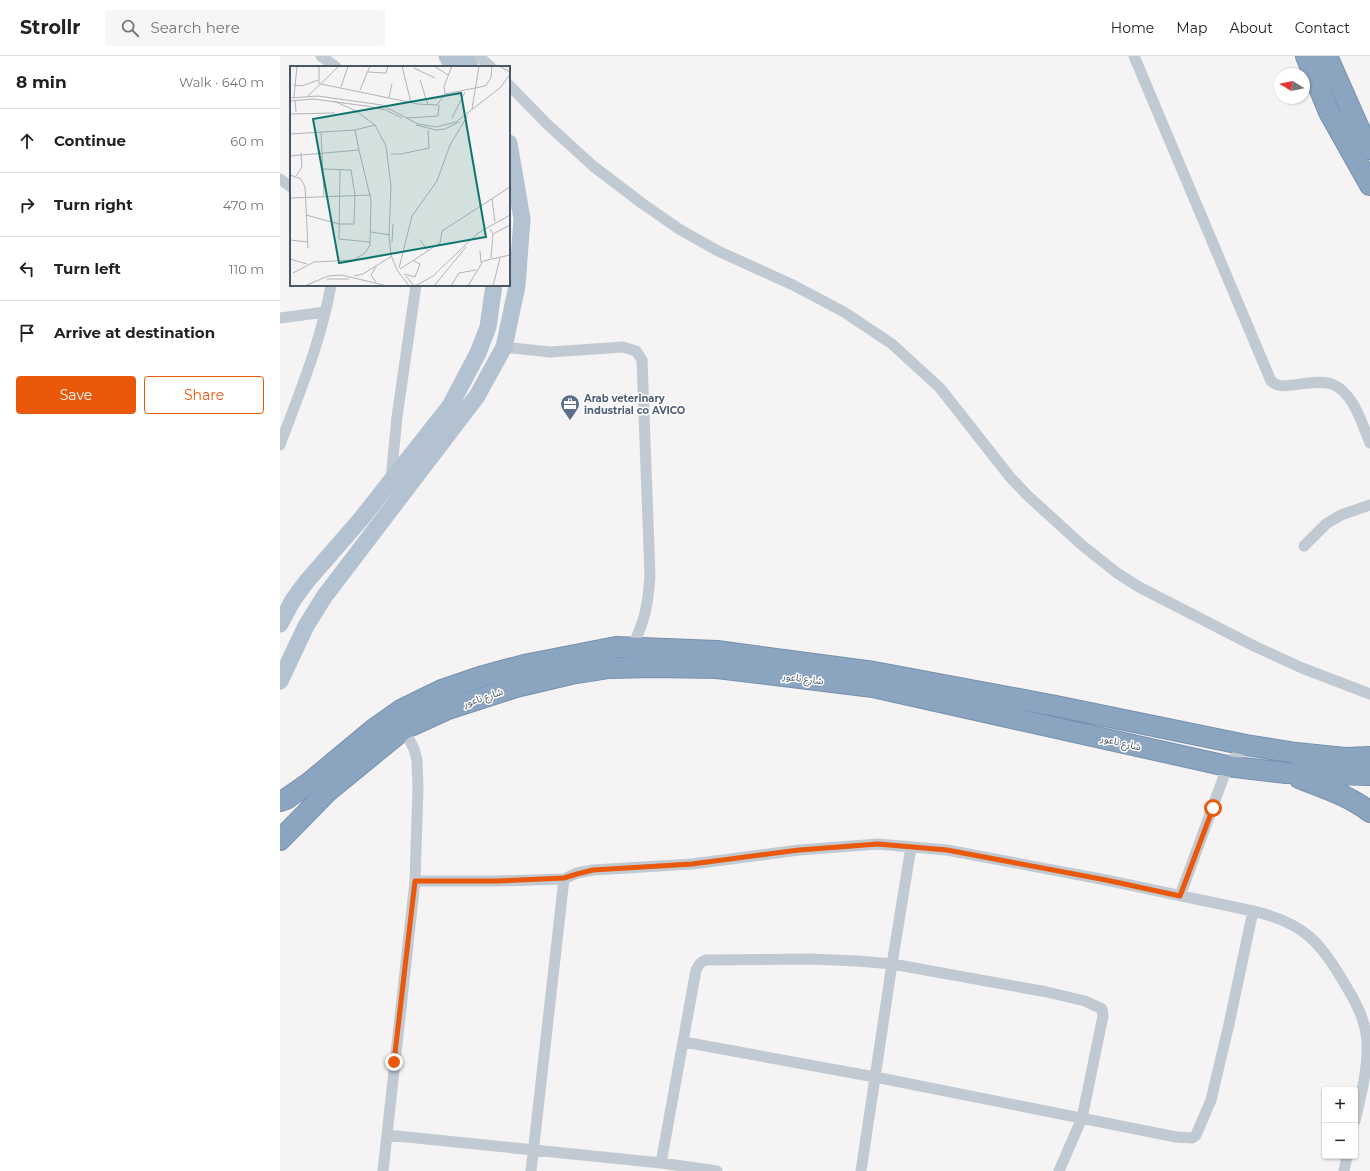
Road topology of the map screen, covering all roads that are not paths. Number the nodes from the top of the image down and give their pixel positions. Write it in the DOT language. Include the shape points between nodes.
graph roads {
  1 [pos="321,56"];
  2 [pos="447,56"];
  3 [pos="464,56"];
  4 [pos="478,56"];
  5 [pos="1134,56"];
  6 [pos="1306,56"];
  7 [pos="1326,56"];
  8 [pos="335,66"];
  9 [pos="452,66"];
  10 [pos="469,66"];
  11 [pos="489,66"];
  12 [pos="510,86"];
  13 [pos="510,149"];
  14 [pos="1370,149"];
  15 [pos="280,179"];
  16 [pos="290,186"];
  17 [pos="1370,186"];
  18 [pos="331,286"];
  19 [pos="416,286"];
  20 [pos="494,286"];
  21 [pos="325,312"];
  22 [pos="280,318"];
  23 [pos="504,346"];
  24 [pos="281,437"];
  25 [pos="1370,443"];
  26 [pos="391,483"];
  27 [pos="1370,505"];
  28 [pos="1304,546"];
  29 [pos="307,581"];
  30 [pos="324,598"];
  31 [pos="283,618"];
  32 [pos="306,626"];
  33 [pos="632,648"];
  34 [pos="280,681"];
  35 [pos="442,690"];
  36 [pos="1370,694"];
  37 [pos="448,709"];
  38 [pos="404,729"];
  39 [pos="1246,746"];
  40 [pos="1370,757"];
  41 [pos="1345,758"];
  42 [pos="1227,766"];
  43 [pos="1370,772"];
  44 [pos="1286,773"];
  45 [pos="1370,775"];
  46 [pos="280,801"];
  47 [pos="1370,812"];
  48 [pos="280,840"];
  49 [pos="911,846"];
  50 [pos="564,878"];
  51 [pos="415,881"];
  52 [pos="1180,896"];
  53 [pos="1253,911"];
  54 [pos="892,964"];
  55 [pos="684,1042"];
  56 [pos="875,1077"];
  57 [pos="1358,1108"];
  58 [pos="1082,1118"];
  59 [pos="387,1135"];
  60 [pos="533,1151"];
  61 [pos="1346,1159"];
  62 [pos="661,1163"];
  63 [pos="383,1171"];
  64 [pos="531,1171"];
  65 [pos="717,1171"];
  66 [pos="862,1171"];
  67 [pos="1059,1171"];
  68 [pos="1344,1171"];
  1 -- 8 [label="street"];
  2 -- 9 [label="main road"];
  3 -- 10 [label="main road"];
  4 -- 11 [label="street"];
  5 -- 25 [label="street" via="1271,382 1279,386 1319,382 1332,384 1342,390 1356,409"];
  6 -- 17 [label="highway" via="1329,112"];
  7 -- 14 [label="highway"];
  12 -- 36 [label="street" via="593,166 679,229 718,251 793,285 844,312 892,344 940,388 1027,495 1082,546 1112,569 1139,587 1254,646"];
  13 -- 23 [label="main road" via="522,219 517,286"];
  15 -- 16 [label="street"];
  18 -- 21 [label="street"];
  19 -- 26 [label="street" via="397,418"];
  20 -- 26 [label="main road" via="488,327 475,359 450,406"];
  21 -- 22 [label="street"];
  21 -- 24 [label="street" via="310,366"];
  23 -- 30 [label="main road" via="477,396"];
  23 -- 33 [label="street" via="550,352 623,347 636,351 642,360 650,576 645,615"];
  26 -- 29 [label="main road"];
  27 -- 28 [label="street" via="1341,515 1326,524"];
  29 -- 30 [label="main road"];
  29 -- 31 [label="main road"];
  30 -- 32 [label="main road"];
  31 -- 32 [label="main road" via="293,618"];
  32 -- 34 [label="main road"];
  33 -- 35 [label="highway, شارع ناعور" via="616,647 524,664"];
  33 -- 39 [label="highway, شارع ناعور" via="717,651 874,672 1056,706"];
  35 -- 37 [label="highway"];
  35 -- 46 [label="highway, شارع ناعور" via="401,710 309,783"];
  37 -- 38 [label="highway, شارع ناعور"];
  37 -- 42 [label="highway, شارع ناعور" via="516,687 609,668 717,668 873,687"];
  38 -- 48 [label="highway, شارع ناعور" via="327,792"];
  38 -- 51 [label="street" via="417,760"];
  39 -- 41 [label="highway, شارع ناعور"];
  39 -- 42 [label="street"];
  40 -- 41 [label="highway, شارع ناعور"];
  41 -- 43 [label="highway"];
  42 -- 44 [label="highway, شارع ناعور"];
  42 -- 52 [label="street"];
  44 -- 45 [label="highway, شارع ناعور"];
  44 -- 47 [label="highway" via="1343,795"];
  49 -- 50 [label="street" via="878,844 806,850 692,864 593,870"];
  49 -- 52 [label="street" via="947,850"];
  49 -- 54 [label="street"];
  50 -- 51 [label="street"];
  50 -- 60 [label="street"];
  51 -- 59 [label="street"];
  52 -- 53 [label="street"];
  53 -- 57 [label="street" via="1284,920 1316,942 1332,962 1356,1004 1366,1032 1367,1056"];
  53 -- 58 [label="street" via="1217,1080 1196,1135 1192,1138 1176,1137"];
  54 -- 55 [label="street" via="811,959 702,961 696,970"];
  54 -- 56 [label="street"];
  54 -- 58 [label="street" via="1047,992 1102,1008 1103,1016"];
  55 -- 56 [label="street"];
  55 -- 62 [label="street"];
  56 -- 58 [label="street"];
  56 -- 66 [label="street"];
  58 -- 67 [label="street"];
  59 -- 60 [label="street"];
  59 -- 63 [label="street"];
  60 -- 62 [label="street"];
  60 -- 64 [label="street"];
  61 -- 68 [label="street"];
  62 -- 65 [label="street"];
}
